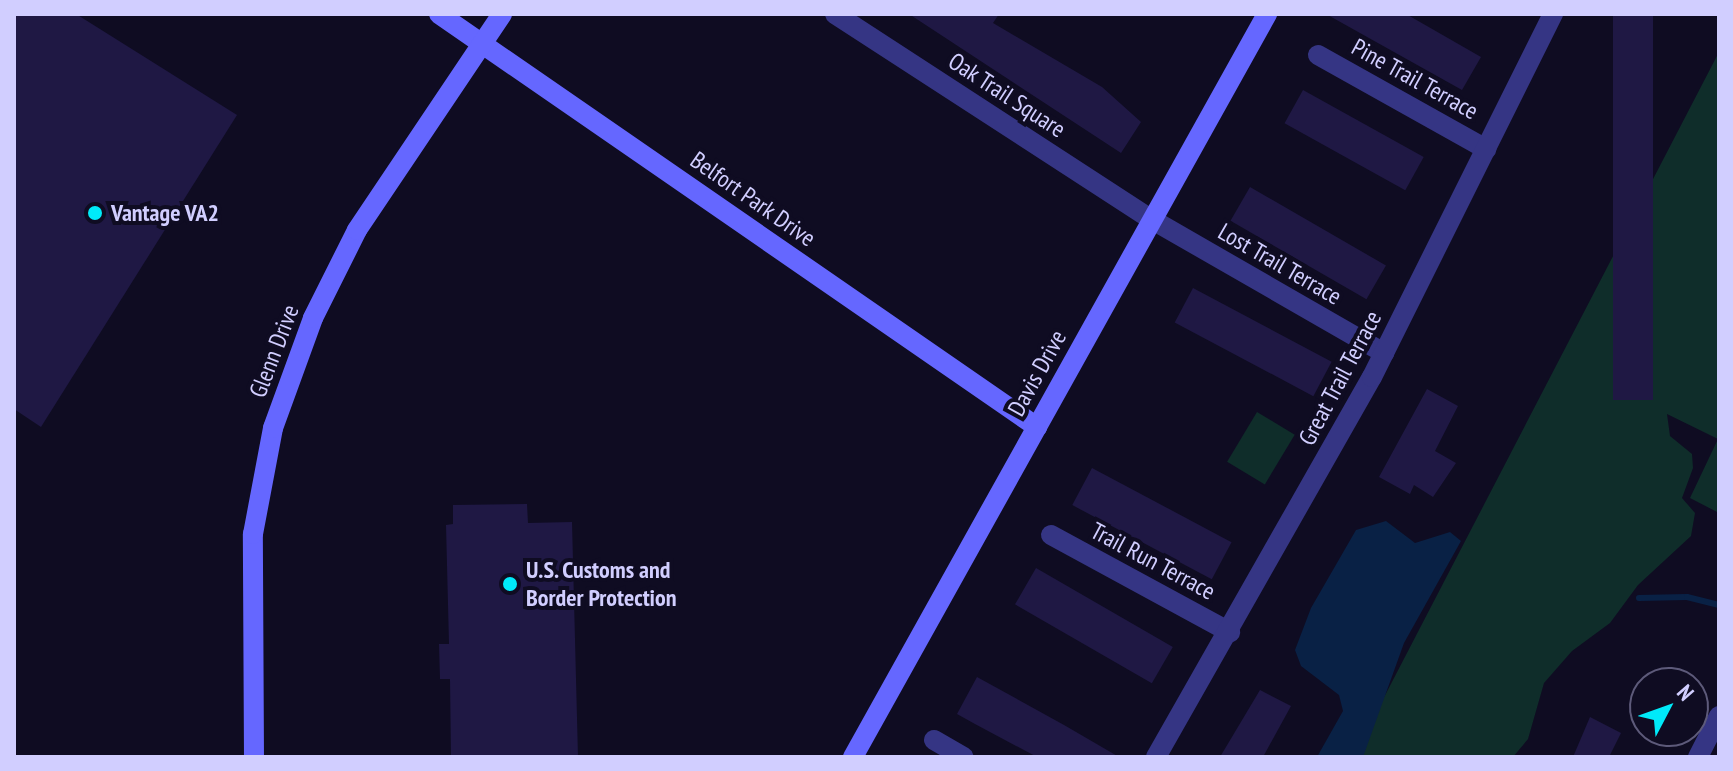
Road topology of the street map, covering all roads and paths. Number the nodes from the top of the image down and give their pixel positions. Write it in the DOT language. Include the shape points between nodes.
graph roads {
  1 [pos="439,14"];
  2 [pos="502,14"];
  3 [pos="835,14"];
  4 [pos="1267,14"];
  5 [pos="1553,14"];
  6 [pos="483,43"];
  7 [pos="1318,55"];
  8 [pos="1486,149"];
  9 [pos="1151,219"];
  10 [pos="1384,353"];
  11 [pos="1037,427"];
  12 [pos="1051,535"];
  13 [pos="1230,632"];
  14 [pos="1719,716"];
  15 [pos="934,740"];
  16 [pos="254,757"];
  17 [pos="853,757"];
  18 [pos="963,757"];
  19 [pos="1156,757"];
  20 [pos="1698,757"];
  1 -- 6 [label="street, Belfort Park Drive"];
  2 -- 6 [label="street, Glenn Drive"];
  3 -- 9 [label="street, Oak Trail Square"];
  4 -- 9 [label="street, Davis Drive"];
  5 -- 8 [label="street, Great Trail Terrace"];
  6 -- 11 [label="street, Belfort Park Drive"];
  6 -- 16 [label="street, Glenn Drive" via="357,230 313,318 273,428 253,534"];
  7 -- 8 [label="street, Pine Trail Terrace"];
  8 -- 10 [label="street, Great Trail Terrace"];
  9 -- 10 [label="street, Lost Trail Terrace"];
  9 -- 11 [label="street, Davis Drive"];
  10 -- 13 [label="street, Great Trail Terrace"];
  11 -- 17 [label="street, Davis Drive"];
  12 -- 13 [label="street, Trail Run Terrace"];
  13 -- 19 [label="street, Great Trail Terrace"];
  14 -- 20 [label="street"];
  15 -- 18 [label="street"];
}
